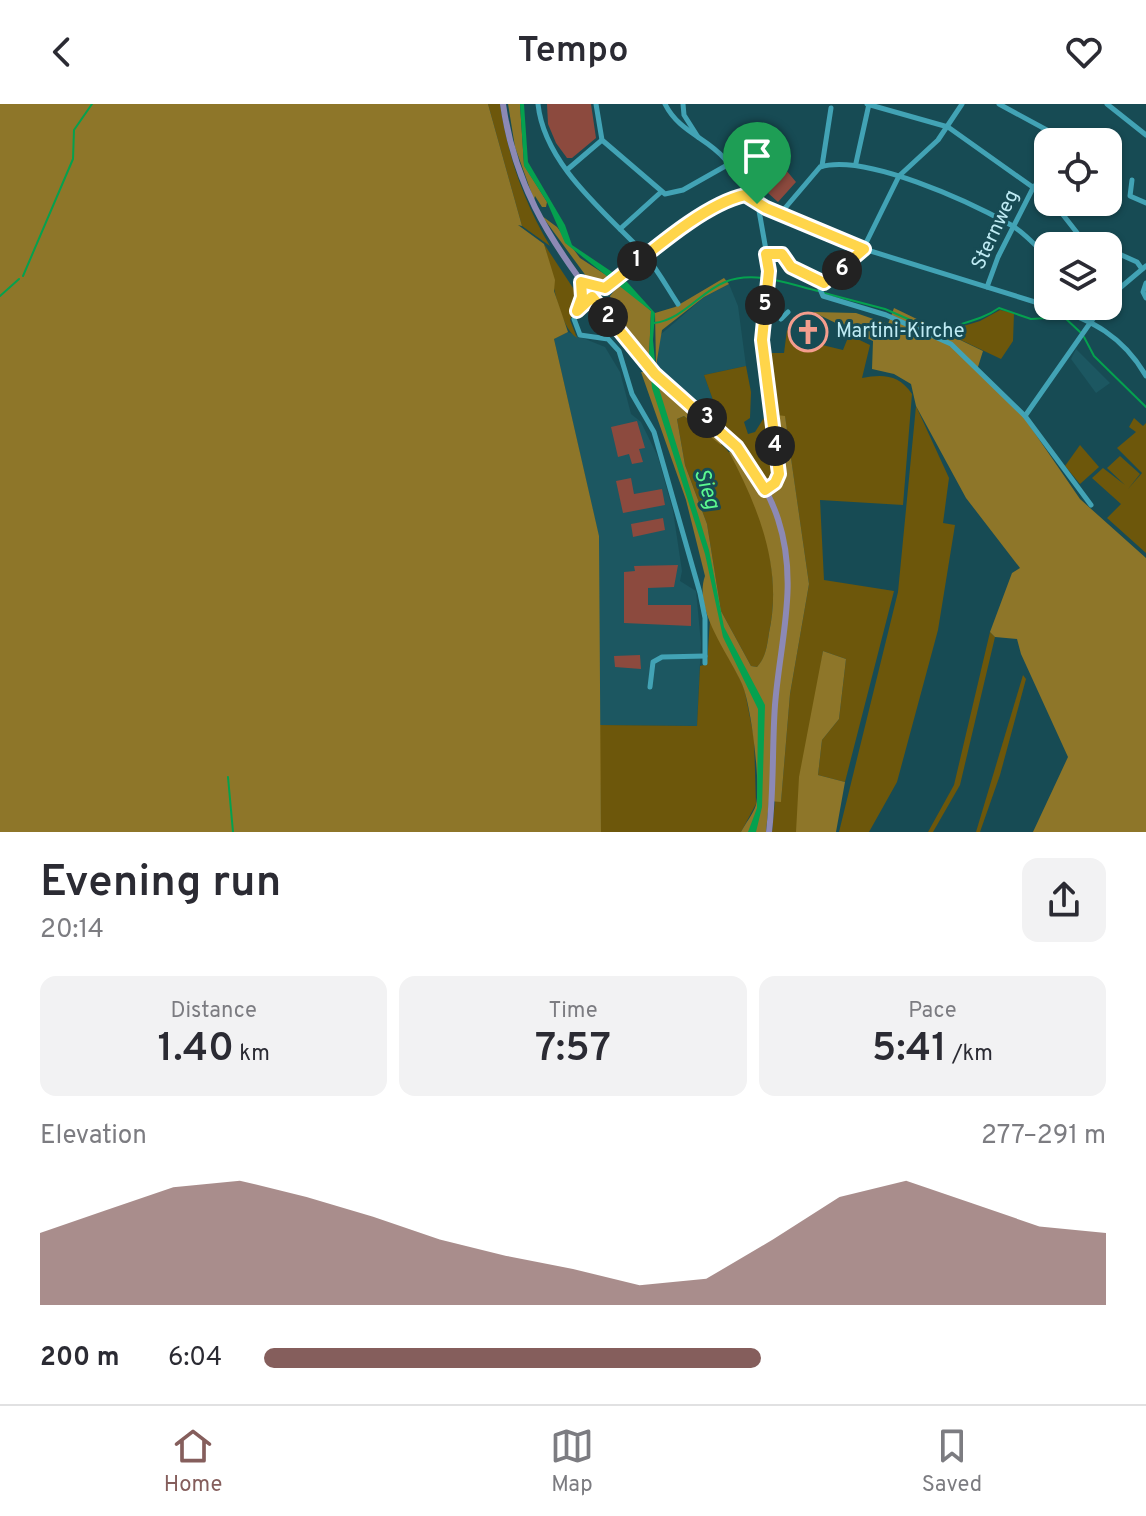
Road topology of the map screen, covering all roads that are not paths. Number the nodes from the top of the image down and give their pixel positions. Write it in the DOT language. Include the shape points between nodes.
graph roads {
  1 [pos="503,104"];
  2 [pos="538,104"];
  3 [pos="596,104"];
  4 [pos="665,104"];
  5 [pos="683,104"];
  6 [pos="868,104"];
  7 [pos="962,104"];
  8 [pos="999,104"];
  9 [pos="1107,104"];
  10 [pos="831,108"];
  11 [pos="948,127"];
  12 [pos="1043,128"];
  13 [pos="1146,135"];
  14 [pos="698,138"];
  15 [pos="602,140"];
  16 [pos="856,163"];
  17 [pos="729,164"];
  18 [pos="822,166"];
  19 [pos="568,169"];
  20 [pos="899,176"];
  21 [pos="1132,180"];
  22 [pos="1034,186"];
  23 [pos="661,192"];
  24 [pos="745,195"];
  25 [pos="1146,203"];
  26 [pos="757,204"];
  27 [pos="780,214"];
  28 [pos="1013,226"];
  29 [pos="620,229"];
  30 [pos="1034,245"];
  31 [pos="864,249"];
  32 [pos="766,254"];
  33 [pos="644,255"];
  34 [pos="1122,255"];
  35 [pos="1144,268"];
  36 [pos="581,282"];
  37 [pos="1122,282"];
  38 [pos="824,283"];
  39 [pos="1146,283"];
  40 [pos="608,286"];
  41 [pos="987,287"];
  42 [pos="592,297"];
  43 [pos="1146,298"];
  44 [pos="1034,301"];
  45 [pos="765,302"];
  46 [pos="678,304"];
  47 [pos="577,311"];
  48 [pos="773,311"];
  49 [pos="1092,320"];
  50 [pos="1146,376"];
  51 [pos="1025,416"];
  52 [pos="765,490"];
  53 [pos="1091,505"];
  54 [pos="650,687"];
  55 [pos="769,832"];
  1 -- 36 [label="main road" via="526,195"];
  2 -- 19 [label="street" via="546,139"];
  3 -- 15 [label="street"];
  4 -- 14 [label="street" via="678,124"];
  5 -- 14 [label="street"];
  6 -- 11 [label="street"];
  6 -- 16 [label="street"];
  7 -- 11 [label="street"];
  8 -- 12 [label="street"];
  9 -- 13 [label="street"];
  10 -- 18 [label="street"];
  11 -- 20 [label="street"];
  11 -- 22 [label="street"];
  14 -- 17 [label="street"];
  15 -- 19 [label="street"];
  15 -- 23 [label="street"];
  16 -- 18 [label="street"];
  16 -- 20 [label="street"];
  17 -- 23 [label="street" via="683,190"];
  17 -- 24 [label="street"];
  18 -- 27 [label="street"];
  19 -- 29 [label="street"];
  20 -- 28 [label="street"];
  20 -- 31 [label="street"];
  21 -- 25 [label="street" via="1130,196"];
  22 -- 28 [label="street, Sternweg"];
  23 -- 29 [label="street"];
  24 -- 26 [label="street"];
  24 -- 33 [label="street"];
  26 -- 27 [label="street"];
  26 -- 32 [label="street"];
  27 -- 31 [label="street"];
  28 -- 30 [label="street"];
  28 -- 41 [label="street, Sternweg"];
  29 -- 33 [label="street"];
  31 -- 38 [label="street"];
  31 -- 41 [label="street"];
  32 -- 38 [label="street" via="782,254 791,267"];
  32 -- 45 [label="street"];
  33 -- 40 [label="street"];
  33 -- 46 [label="street"];
  34 -- 35 [label="street"];
  35 -- 37 [label="street"];
  36 -- 40 [label="main road"];
  36 -- 42 [label="main road"];
  36 -- 47 [label="main road"];
  38 -- 51 [label="street" via="821,292 941,338"];
  39 -- 43 [label="street"];
  40 -- 42 [label="street"];
  41 -- 44 [label="street"];
  42 -- 47 [label="street"];
  42 -- 52 [label="main road" via="638,356 729,439"];
  45 -- 48 [label="street"];
  45 -- 52 [label="street" via="762,340 779,474"];
  47 -- 54 [label="street" via="574,327 580,335 608,339 617,346 632,394 654,432 705,618 705,660 662,657 653,662"];
  49 -- 50 [label="street" via="1128,348"];
  49 -- 51 [label="street"];
  51 -- 53 [label="street"];
  52 -- 55 [label="main road" via="784,540 789,593 775,701"];
}
